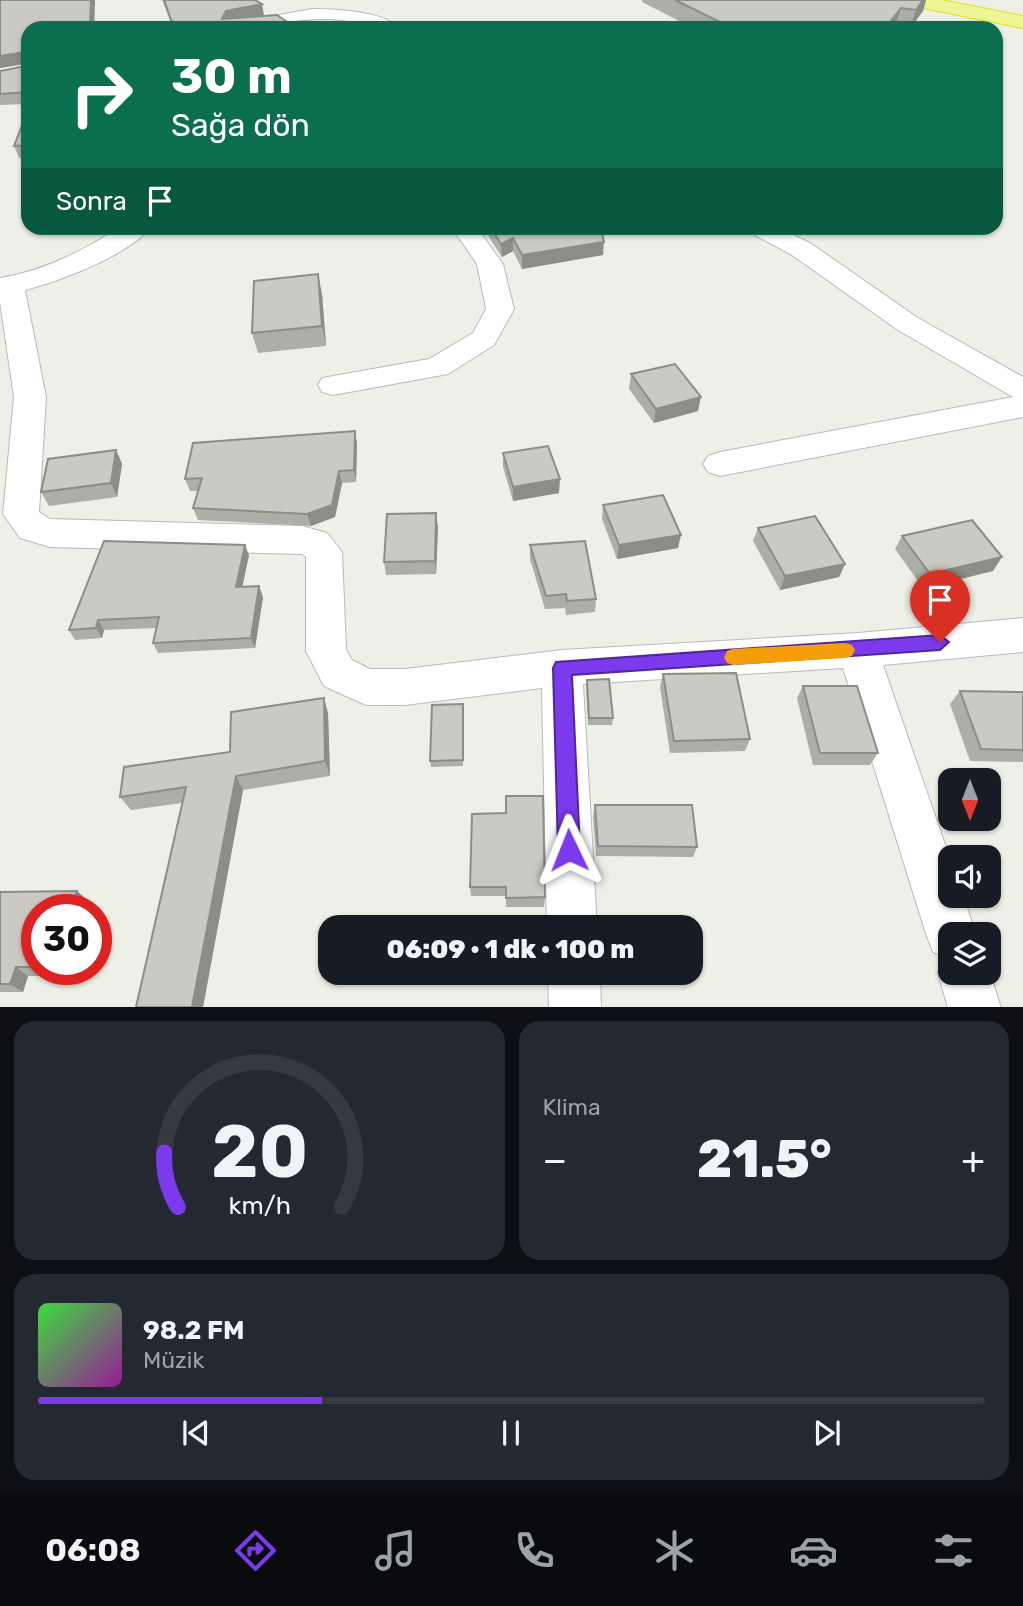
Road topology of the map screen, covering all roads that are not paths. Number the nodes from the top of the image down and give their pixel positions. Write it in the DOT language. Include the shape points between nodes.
graph roads {
  1 [pos="283,0"];
  2 [pos="913,0"];
  3 [pos="971,0"];
  4 [pos="1023,10"];
  5 [pos="324,12"];
  6 [pos="264,21"];
  7 [pos="361,21"];
  8 [pos="1023,22"];
  9 [pos="125,235"];
  10 [pos="470,235"];
  11 [pos="774,235"];
  12 [pos="6,286"];
  13 [pos="333,385"];
  14 [pos="1023,390"];
  15 [pos="1023,406"];
  16 [pos="720,464"];
  17 [pos="1023,635"];
  18 [pos="858,650"];
  19 [pos="562,668"];
  20 [pos="572,915"];
  21 [pos="947,922"];
  22 [pos="574,985"];
  23 [pos="968,985"];
  24 [pos="575,1007"];
  25 [pos="975,1007"];
  1 -- 5 [label="street"];
  2 -- 8 [label="highway"];
  3 -- 4 [label="highway"];
  5 -- 6 [label="street"];
  5 -- 7 [label="street"];
  9 -- 12 [label="street" via="57,271"];
  10 -- 13 [label="street" via="490,264 500,309 484,339 437,367"];
  11 -- 14 [label="street" via="908,324"];
  12 -- 19 [label="street" via="30,397 21,514 34,530 314,543 324,552 326,651 338,673 366,687 405,687"];
  15 -- 16 [label="street"];
  17 -- 18 [label="street"];
  18 -- 19 [label="street"];
  18 -- 21 [label="street"];
  19 -- 20 [label="street"];
  22 -- 24 [label="street"];
  23 -- 25 [label="street"];
}
